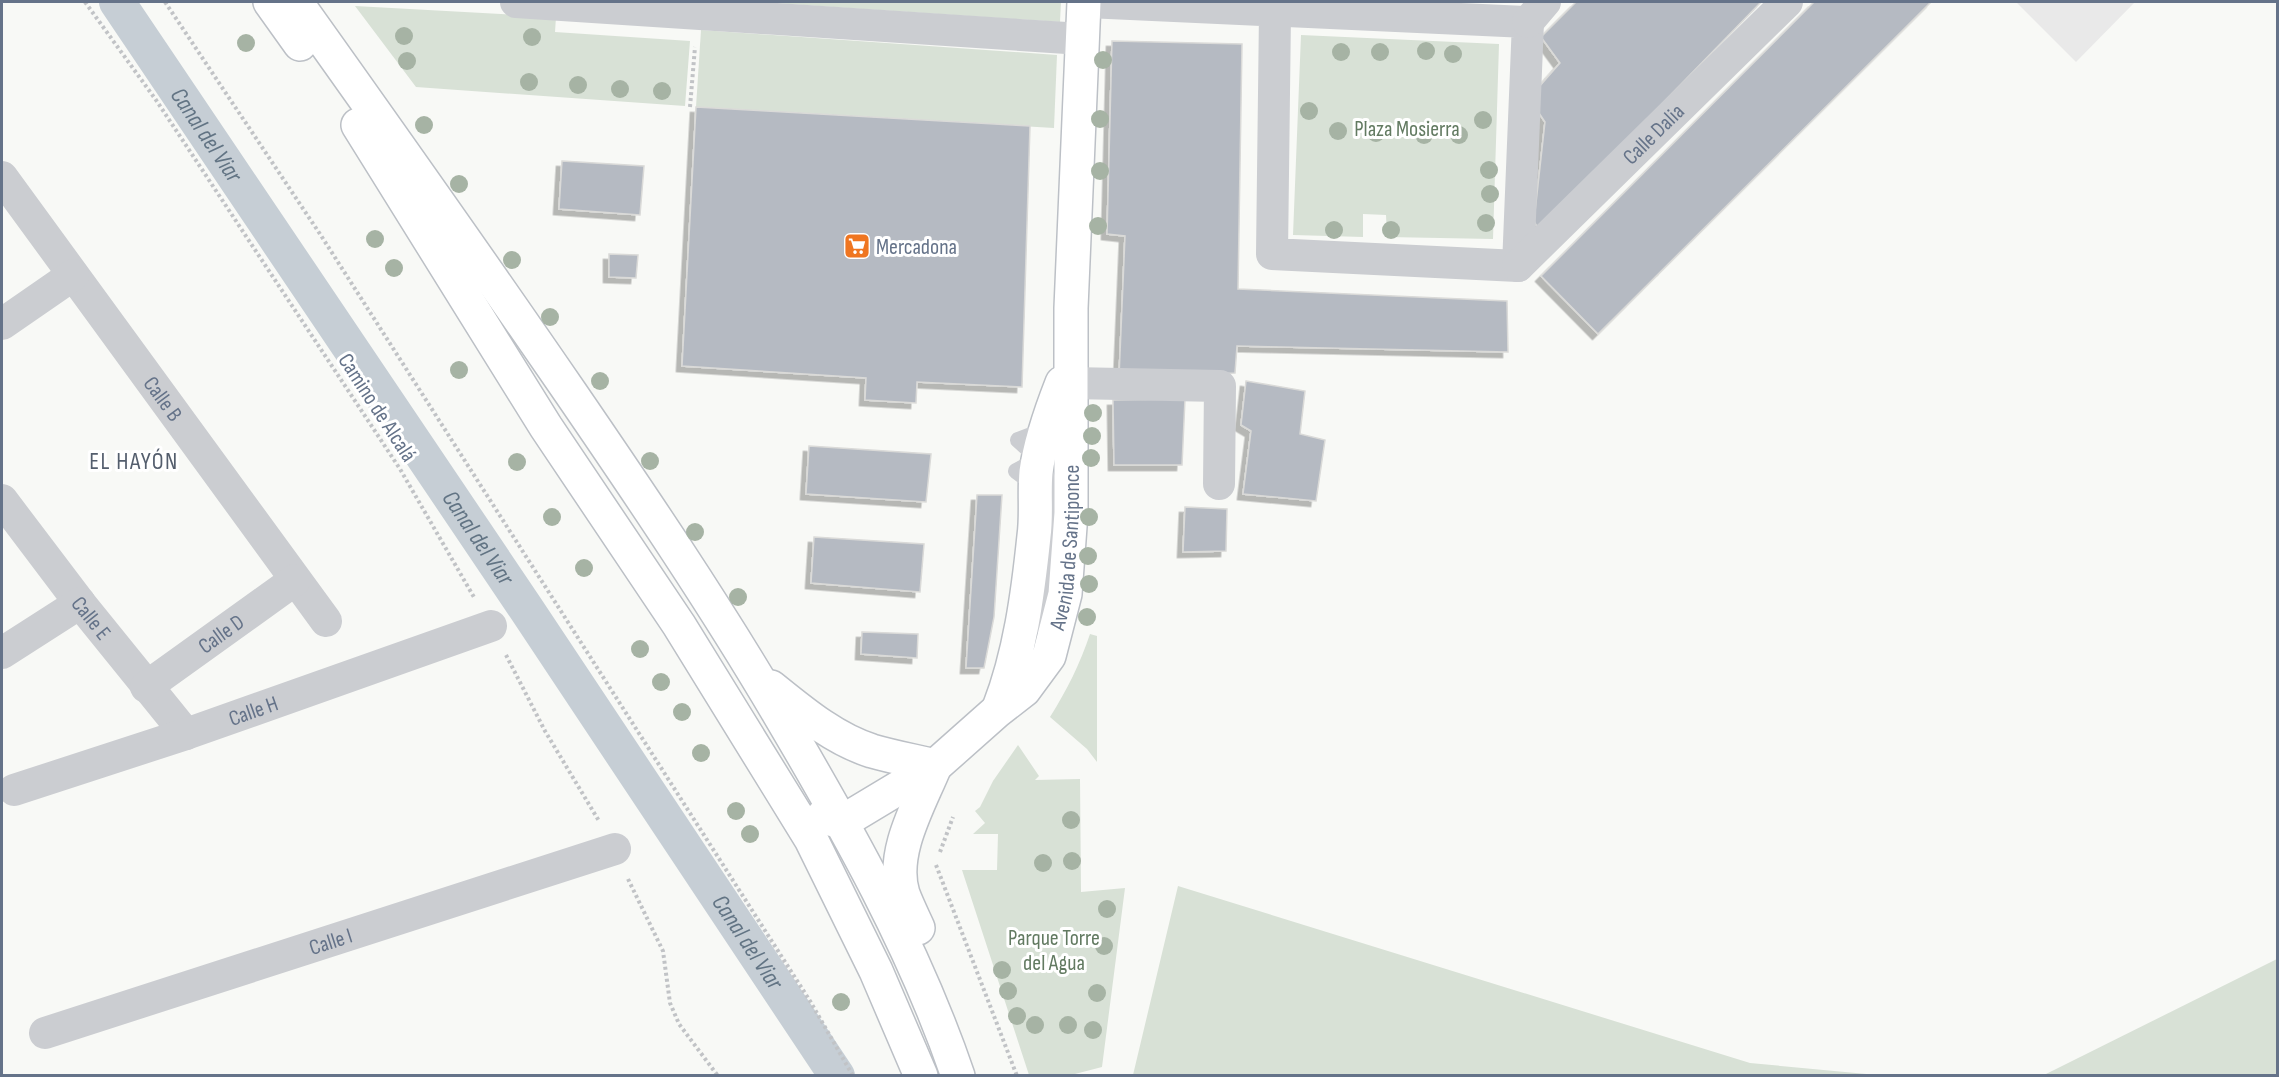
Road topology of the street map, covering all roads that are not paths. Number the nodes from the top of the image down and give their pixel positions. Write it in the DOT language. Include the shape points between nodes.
graph roads {
  1 [pos="270,2"];
  2 [pos="296,2"];
  3 [pos="516,2"];
  4 [pos="1085,2"];
  5 [pos="1787,2"];
  6 [pos="1275,7"];
  7 [pos="1536,12"];
  8 [pos="1082,39"];
  9 [pos="2,177"];
  10 [pos="1518,266"];
  11 [pos="73,275"];
  12 [pos="2,324"];
  13 [pos="1071,373"];
  14 [pos="1038,454"];
  15 [pos="1219,484"];
  16 [pos="2,500"];
  17 [pos="295,580"];
  18 [pos="80,603"];
  19 [pos="326,621"];
  20 [pos="679,625"];
  21 [pos="491,626"];
  22 [pos="2,653"];
  23 [pos="757,677"];
  24 [pos="146,687"];
  25 [pos="997,711"];
  26 [pos="186,734"];
  27 [pos="935,766"];
  28 [pos="14,790"];
  29 [pos="843,822"];
  30 [pos="615,849"];
  31 [pos="876,970"];
  32 [pos="45,1033"];
  33 [pos="946,1040"];
  34 [pos="921,1076"];
  35 [pos="958,1076"];
  1 -- 20 [label="main road" via="365,135 546,427"];
  2 -- 23 [label="main road" via="637,490"];
  3 -- 8 [label="street"];
  4 -- 6 [label="street"];
  4 -- 8 [label="main road, Avenida de Santiponce"];
  5 -- 10 [label="street, Calle Dalia"];
  6 -- 7 [label="street"];
  6 -- 10 [label="street" via="1272,254"];
  7 -- 10 [label="street"];
  8 -- 13 [label="main road, Avenida de Santiponce"];
  9 -- 11 [label="street, Calle B"];
  11 -- 12 [label="street"];
  11 -- 17 [label="street, Calle B"];
  13 -- 14 [label="main road, Avenida de Santiponce" via="1052,408"];
  13 -- 15 [label="street" via="1220,386"];
  14 -- 25 [label="main road, Avenida de Santiponce" via="1035,535 1021,628 1011,675"];
  14 -- 25 [label="main road, Avenida de Santiponce" via="1071,513 1065,594 1049,656 1024,690"];
  16 -- 18 [label="street, Calle E"];
  17 -- 19 [label="street, Calle B"];
  17 -- 24 [label="street, Calle D"];
  18 -- 22 [label="street"];
  18 -- 24 [label="street, Calle E"];
  20 -- 29 [label="main road" via="734,676 814,809"];
  20 -- 31 [label="main road" via="811,839"];
  21 -- 26 [label="street, Calle H"];
  23 -- 27 [label="main road" via="848,741"];
  23 -- 29 [label="main road"];
  24 -- 26 [label="street, Calle E"];
  25 -- 27 [label="main road, Avenida de Santiponce"];
  26 -- 28 [label="street, Calle H"];
  27 -- 29 [label="main road, Avenida de Santiponce"];
  27 -- 33 [label="main road" via="902,850 900,868 903,892 933,963"];
  29 -- 31 [label="main road" via="840,853 862,898"];
  29 -- 33 [label="main road" via="908,949"];
  30 -- 32 [label="street, Calle I"];
  31 -- 34 [label="main road"];
  33 -- 35 [label="main road"];
}
